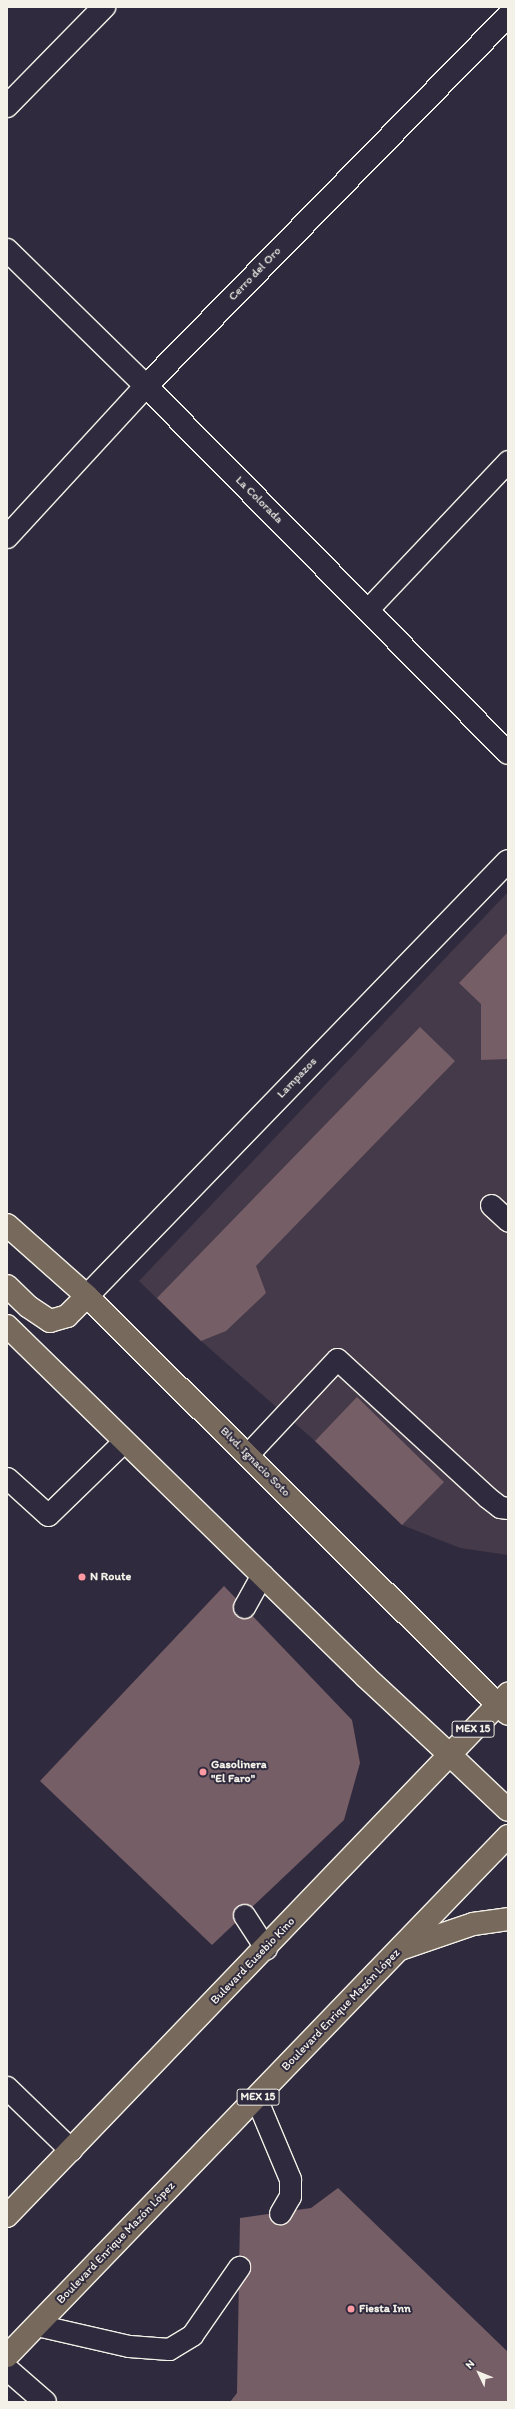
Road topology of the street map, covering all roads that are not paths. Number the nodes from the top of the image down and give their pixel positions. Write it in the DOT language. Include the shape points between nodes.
graph roads {
  1 [pos="104,7"];
  2 [pos="508,16"];
  3 [pos="7,106"];
  4 [pos="7,250"];
  5 [pos="146,386"];
  6 [pos="508,461"];
  7 [pos="7,537"];
  8 [pos="367,610"];
  9 [pos="508,753"];
  10 [pos="508,862"];
  11 [pos="508,1205"];
  12 [pos="508,1221"];
  13 [pos="7,1225"];
  14 [pos="7,1286"];
  15 [pos="87,1296"];
  16 [pos="7,1326"];
  17 [pos="124,1441"];
  18 [pos="248,1454"];
  19 [pos="7,1478"];
  20 [pos="508,1508"];
  21 [pos="262,1575"];
  22 [pos="244,1607"];
  23 [pos="505,1704"];
  24 [pos="449,1754"];
  25 [pos="508,1810"];
  26 [pos="508,1836"];
  27 [pos="244,1915"];
  28 [pos="508,1919"];
  29 [pos="266,1949"];
  30 [pos="400,1949"];
  31 [pos="7,2088"];
  32 [pos="256,2098"];
  33 [pos="71,2150"];
  34 [pos="280,2212"];
  35 [pos="7,2216"];
  36 [pos="239,2267"];
  37 [pos="37,2324"];
  38 [pos="7,2356"];
  39 [pos="7,2369"];
  40 [pos="45,2402"];
  1 -- 3 [label="street"];
  2 -- 5 [label="street, Cerro del Oro"];
  4 -- 5 [label="street, La Colorada"];
  5 -- 7 [label="street, Cerro del Oro"];
  5 -- 8 [label="street, La Colorada"];
  6 -- 8 [label="lane"];
  8 -- 9 [label="street, La Colorada"];
  10 -- 15 [label="street, Lampazos"];
  11 -- 12 [label="lane" via="491,1205"];
  13 -- 15 [label="main road, Blvd. Ignacio Soto"];
  14 -- 15 [label="main road" via="28,1307 50,1321 67,1316"];
  15 -- 18 [label="main road, Blvd. Ignacio Soto"];
  16 -- 17 [label="main road"];
  17 -- 19 [label="lane" via="48,1515"];
  17 -- 21 [label="main road"];
  18 -- 20 [label="lane" via="337,1359 487,1498 500,1507"];
  18 -- 23 [label="main road, Blvd. Ignacio Soto"];
  21 -- 22 [label="lane"];
  21 -- 24 [label="main road"];
  23 -- 24 [label="main road, Bulevard Eusebio Kino / MEX 15"];
  24 -- 25 [label="main road"];
  24 -- 29 [label="main road, Bulevard Eusebio Kino / MEX 15"];
  26 -- 30 [label="main road, Boulevard Enrique Mazón López / MEX 15"];
  27 -- 29 [label="lane"];
  28 -- 30 [label="main road" via="473,1924"];
  29 -- 33 [label="main road, Bulevard Eusebio Kino / MEX 15"];
  30 -- 32 [label="main road, Boulevard Enrique Mazón López / MEX 15"];
  31 -- 33 [label="street"];
  32 -- 34 [label="lane" via="290,2179 290,2196"];
  32 -- 37 [label="main road, Boulevard Enrique Mazón López / MEX 15"];
  33 -- 35 [label="main road, Bulevard Eusebio Kino / MEX 15"];
  36 -- 37 [label="lane" via="192,2336 169,2349 129,2346"];
  37 -- 38 [label="main road, Boulevard Enrique Mazón López / MEX 15"];
  39 -- 40 [label="street"];
}
